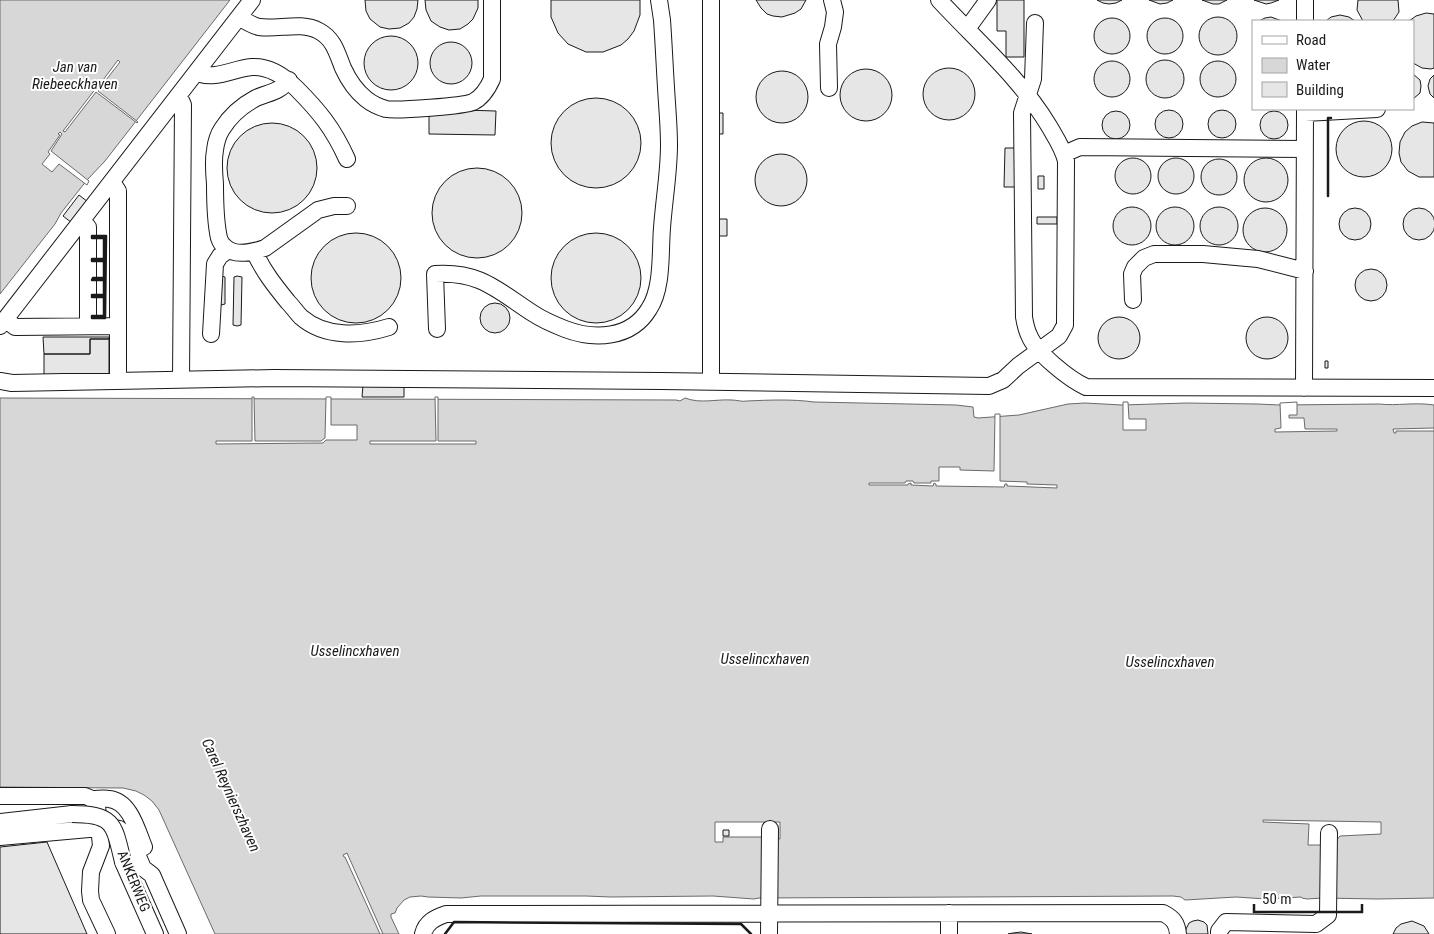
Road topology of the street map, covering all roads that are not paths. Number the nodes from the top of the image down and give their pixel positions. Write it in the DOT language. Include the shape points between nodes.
graph roads {
  1 [pos="252,0"];
  2 [pos="492,0"];
  3 [pos="659,0"];
  4 [pos="711,0"];
  5 [pos="832,0"];
  6 [pos="939,0"];
  7 [pos="988,0"];
  8 [pos="1305,0"];
  9 [pos="239,17"];
  10 [pos="1305,20"];
  11 [pos="1035,24"];
  12 [pos="967,29"];
  13 [pos="196,73"];
  14 [pos="289,80"];
  15 [pos="829,88"];
  16 [pos="1028,95"];
  17 [pos="178,96"];
  18 [pos="1354,110"];
  19 [pos="1311,112"];
  20 [pos="1305,148"];
  21 [pos="1064,154"];
  22 [pos="347,159"];
  23 [pos="112,182"];
  24 [pos="347,206"];
  25 [pos="82,221"];
  26 [pos="228,250"];
  27 [pos="254,251"];
  28 [pos="1305,271"];
  29 [pos="1133,300"];
  30 [pos="2,323"];
  31 [pos="88,326"];
  32 [pos="118,326"];
  33 [pos="389,328"];
  34 [pos="437,329"];
  35 [pos="211,334"];
  36 [pos="1039,350"];
  37 [pos="180,380"];
  38 [pos="0,381"];
  39 [pos="118,381"];
  40 [pos="711,382"];
  41 [pos="1304,388"];
  42 [pos="1434,388"];
  43 [pos="0,796"];
  44 [pos="93,800"];
  45 [pos="0,822"];
  46 [pos="100,828"];
  47 [pos="770,829"];
  48 [pos="1329,833"];
  49 [pos="0,837"];
  50 [pos="152,875"];
  51 [pos="949,913"];
  52 [pos="769,914"];
  53 [pos="106,934"];
  54 [pos="155,934"];
  55 [pos="178,934"];
  56 [pos="423,934"];
  57 [pos="769,934"];
  58 [pos="949,934"];
  59 [pos="1178,934"];
  60 [pos="1219,934"];
  1 -- 9 [label="lane"];
  2 -- 9 [label="lane" via="492,79 486,90 465,104 425,107 387,109 367,100 350,80 334,45 317,30 305,26 261,27"];
  3 -- 34 [label="lane" via="669,145 659,277 649,310 627,330 609,336 590,335 566,329 535,315 488,283 456,274 435,274"];
  4 -- 40 [label="lane"];
  5 -- 15 [label="lane" via="835,12 828,44"];
  6 -- 12 [label="lane"];
  7 -- 12 [label="lane"];
  8 -- 10 [label="lane"];
  9 -- 13 [label="lane"];
  11 -- 16 [label="lane" via="1033,80"];
  12 -- 16 [label="lane"];
  13 -- 14 [label="lane" via="212,76 252,67 270,70"];
  13 -- 17 [label="lane"];
  14 -- 22 [label="lane" via="324,118"];
  14 -- 26 [label="lane" via="277,91 240,109 218,138 214,156 216,216 221,243"];
  16 -- 21 [label="lane"];
  16 -- 36 [label="lane" via="1022,114 1024,316 1029,337"];
  17 -- 23 [label="lane"];
  17 -- 37 [label="lane" via="183,105"];
  18 -- 19 [label="lane"];
  19 -- 20 [label="lane"];
  20 -- 21 [label="lane" via="1080,147"];
  20 -- 28 [label="lane"];
  21 -- 36 [label="lane" via="1066,325 1059,336"];
  23 -- 25 [label="lane"];
  23 -- 32 [label="lane" via="118,191"];
  24 -- 27 [label="lane" via="318,210 265,248"];
  25 -- 30 [label="lane"];
  25 -- 31 [label="lane" via="88,226"];
  26 -- 27 [label="lane"];
  26 -- 35 [label="lane" via="215,264"];
  27 -- 33 [label="lane" via="264,272 294,310 309,323 348,334"];
  28 -- 29 [label="lane" via="1258,259 1154,254 1135,267 1132,274"];
  28 -- 41 [label="lane"];
  30 -- 31 [label="lane" via="15,327"];
  31 -- 32 [label="lane"];
  32 -- 39 [label="lane"];
  36 -- 40 [label="lane" via="1003,380 989,386"];
  36 -- 41 [label="lane" via="1068,377 1086,387"];
  37 -- 39 [label="lane"];
  37 -- 40 [label="lane"];
  38 -- 39 [label="lane"];
  41 -- 42 [label="lane"];
  43 -- 44 [label="lane, ANKERWEG" via="84,796"];
  44 -- 46 [label="lane, ANKERWEG" via="98,806"];
  44 -- 50 [label="lane, ANKERWEG" via="110,799 127,808 152,865"];
  45 -- 54 [label="lane, ANKERWEG, bridge" via="72,814 90,814 105,819 115,831 123,862"];
  46 -- 49 [label="lane, ANKERWEG"];
  46 -- 50 [label="lane, ANKERWEG" via="113,828 130,838 144,868"];
  46 -- 53 [label="lane, ANKERWEG" via="101,846 90,872 90,890"];
  47 -- 52 [label="lane"];
  48 -- 60 [label="lane" via="1328,915 1316,924 1226,922"];
  50 -- 55 [label="lane, ANKERWEG"];
  51 -- 52 [label="lane"];
  51 -- 58 [label="lane"];
  51 -- 59 [label="lane" via="1163,913 1177,924"];
  52 -- 56 [label="lane" via="446,914 428,924"];
  52 -- 57 [label="lane"];
}
